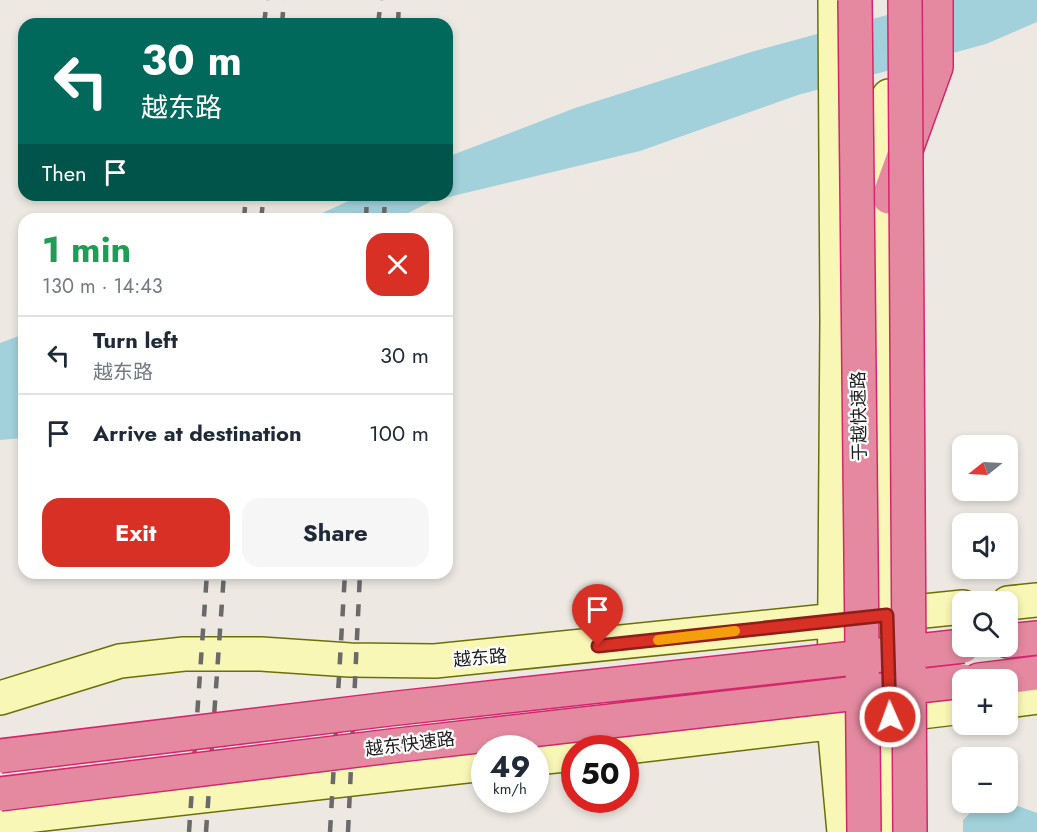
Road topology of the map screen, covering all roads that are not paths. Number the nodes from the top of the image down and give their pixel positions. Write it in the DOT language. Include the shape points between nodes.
graph roads {
  1 [pos="835,0"];
  2 [pos="855,0"];
  3 [pos="890,0"];
  4 [pos="905,0"];
  5 [pos="936,0"];
  6 [pos="889,197"];
  7 [pos="1037,600"];
  8 [pos="1018,602"];
  9 [pos="952,608"];
  10 [pos="887,615"];
  11 [pos="836,621"];
  12 [pos="1037,638"];
  13 [pos="1018,640"];
  14 [pos="952,647"];
  15 [pos="1037,673"];
  16 [pos="1018,675"];
  17 [pos="952,682"];
  18 [pos="1037,697"];
  19 [pos="0,698"];
  20 [pos="1018,700"];
  21 [pos="952,709"];
  22 [pos="890,717"];
  23 [pos="834,724"];
  24 [pos="639,746"];
  25 [pos="0,756"];
  26 [pos="471,765"];
  27 [pos="0,794"];
  28 [pos="0,819"];
  29 [pos="844,832"];
  30 [pos="864,832"];
  31 [pos="886,832"];
  32 [pos="910,832"];
  1 -- 11 [label="main road"];
  2 -- 30 [label="highway, 于越快速路, bridge"];
  3 -- 6 [label="main road"];
  4 -- 32 [label="highway, bridge"];
  5 -- 6 [label="highway" via="936,67"];
  6 -- 10 [label="main road"];
  7 -- 8 [label="main road"];
  9 -- 10 [label="main road, 越东路"];
  10 -- 11 [label="main road, 越东路"];
  10 -- 22 [label="main road"];
  11 -- 19 [label="main road, 越东路" via="435,661 184,654 120,662"];
  11 -- 23 [label="main road"];
  12 -- 13 [label="highway"];
  14 -- 25 [label="highway, 越东快速路, bridge" via="401,707"];
  15 -- 16 [label="highway"];
  17 -- 27 [label="highway, 越东快速路, bridge"];
  18 -- 20 [label="main road"];
  21 -- 22 [label="main road"];
  22 -- 23 [label="main road"];
  22 -- 31 [label="main road"];
  23 -- 24 [label="main road"];
  23 -- 29 [label="main road"];
  26 -- 28 [label="main road"];
}
